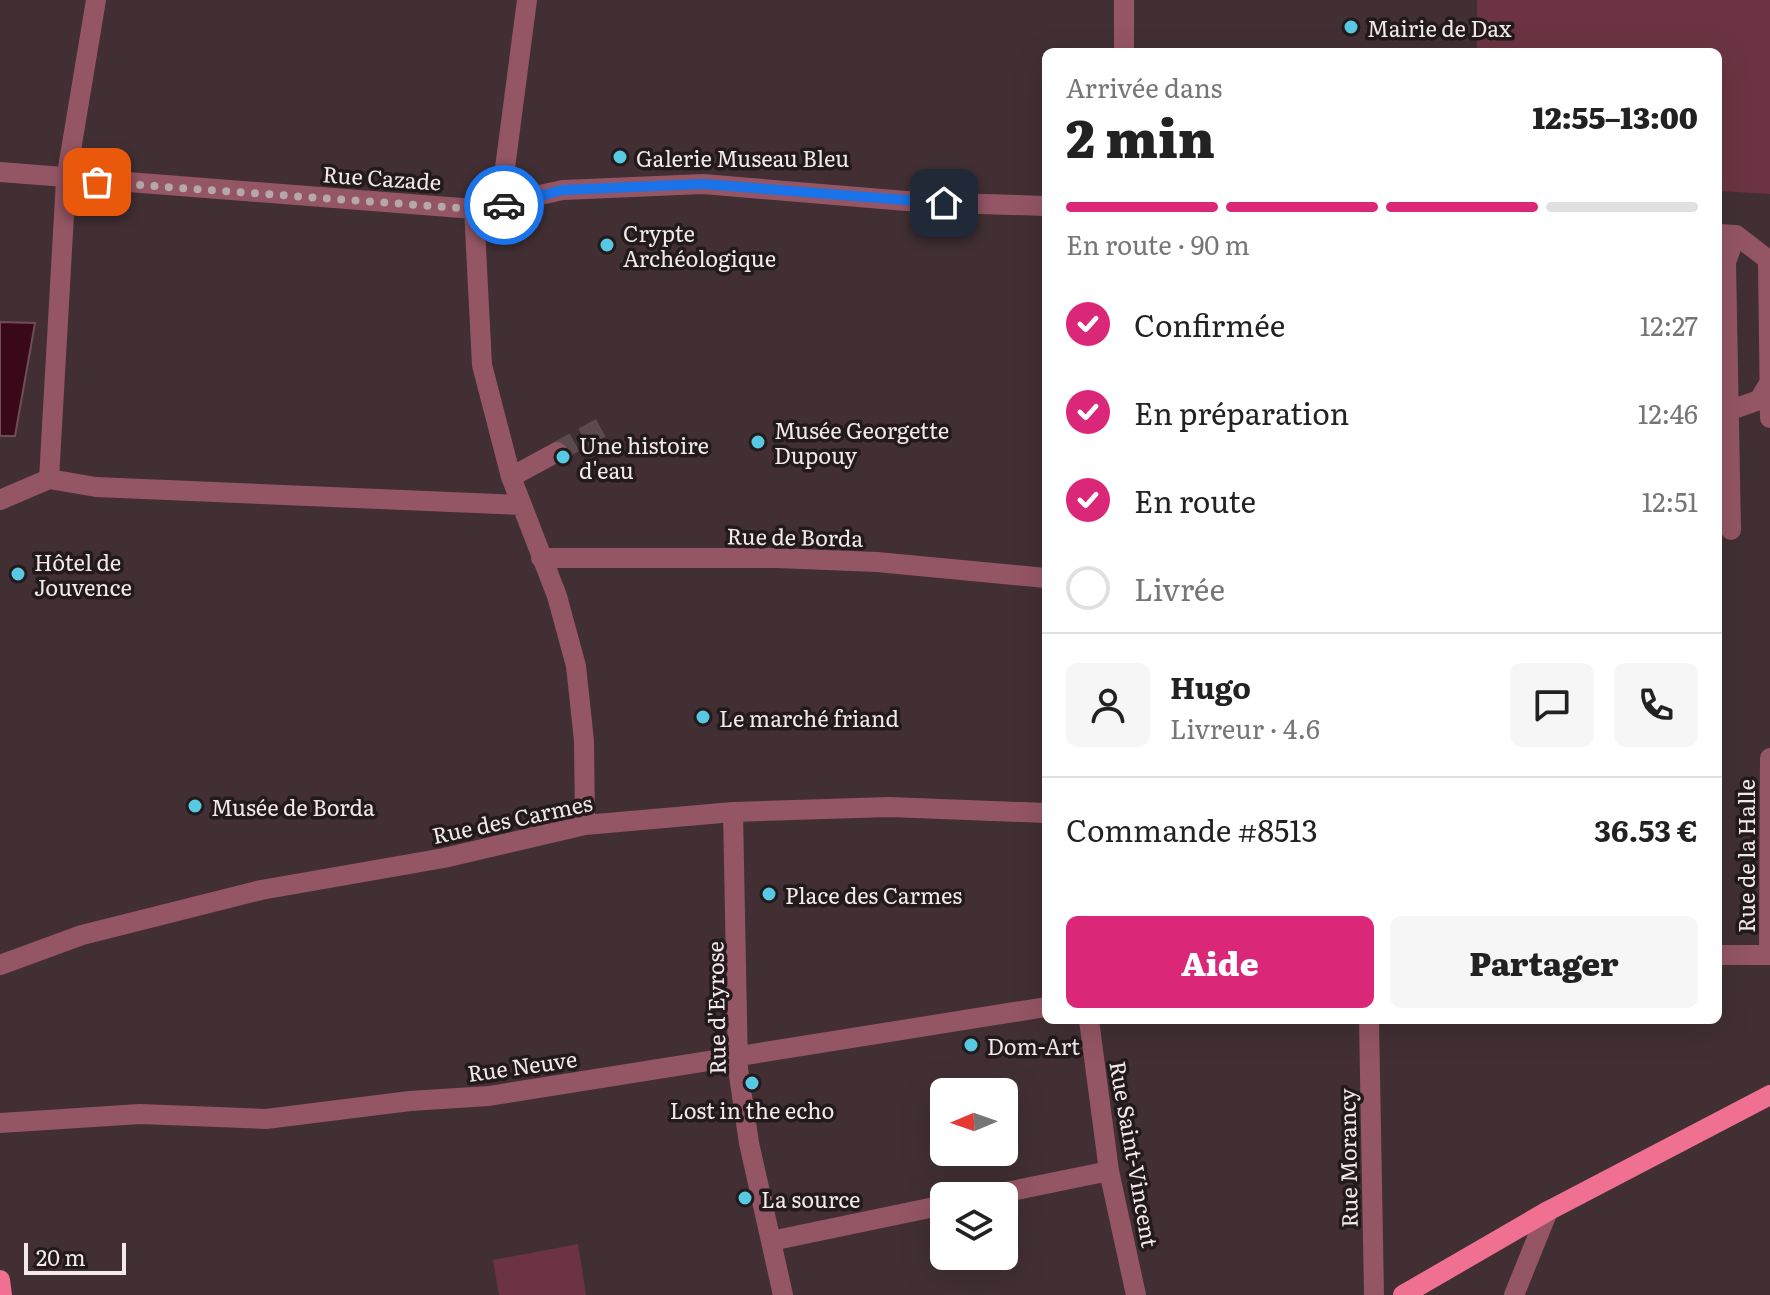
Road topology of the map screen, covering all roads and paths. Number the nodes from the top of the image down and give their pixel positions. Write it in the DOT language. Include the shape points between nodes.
graph roads {
  1 [pos="96,0"];
  2 [pos="527,0"];
  3 [pos="1124,0"];
  4 [pos="1124,48"];
  5 [pos="0,172"];
  6 [pos="66,180"];
  7 [pos="500,206"];
  8 [pos="1042,206"];
  9 [pos="474,209"];
  10 [pos="1727,234"];
  11 [pos="1769,261"];
  12 [pos="1770,382"];
  13 [pos="1728,411"];
  14 [pos="1770,418"];
  15 [pos="557,452"];
  16 [pos="511,477"];
  17 [pos="49,479"];
  18 [pos="0,500"];
  19 [pos="521,505"];
  20 [pos="1731,530"];
  21 [pos="541,558"];
  22 [pos="1042,578"];
  23 [pos="1770,758"];
  24 [pos="733,812"];
  25 [pos="1042,813"];
  26 [pos="585,825"];
  27 [pos="1769,954"];
  28 [pos="1722,955"];
  29 [pos="0,965"];
  30 [pos="1042,1008"];
  31 [pos="1090,1024"];
  32 [pos="1369,1024"];
  33 [pos="737,1057"];
  34 [pos="1770,1095"];
  35 [pos="0,1123"];
  36 [pos="1109,1171"];
  37 [pos="1018,1190"];
  38 [pos="930,1208"];
  39 [pos="1548,1211"];
  40 [pos="771,1241"];
  41 [pos="0,1280"];
  42 [pos="2,1295"];
  43 [pos="783,1295"];
  44 [pos="1136,1295"];
  45 [pos="1374,1295"];
  46 [pos="1403,1295"];
  47 [pos="1514,1295"];
  1 -- 6 [label="street"];
  2 -- 7 [label="street"];
  3 -- 4 [label="street"];
  5 -- 6 [label="street, Rue Cazade"];
  6 -- 9 [label="street, Rue Cazade"];
  6 -- 17 [label="street"];
  7 -- 8 [label="street, Rue Cazade" via="563,190 703,184 918,202"];
  7 -- 9 [label="street, Rue Cazade"];
  9 -- 16 [label="street" via="482,365"];
  10 -- 11 [label="street"];
  10 -- 13 [label="street"];
  11 -- 12 [label="street"];
  12 -- 13 [label="street" via="1759,400"];
  12 -- 14 [label="street"];
  13 -- 20 [label="street"];
  15 -- 16 [label="street"];
  16 -- 19 [label="street"];
  17 -- 18 [label="street"];
  17 -- 19 [label="street" via="96,487"];
  19 -- 21 [label="street"];
  21 -- 22 [label="street, Rue de Borda" via="776,558"];
  21 -- 26 [label="street" via="576,666"];
  23 -- 27 [label="street, Rue de la Halle"];
  24 -- 25 [label="street, Rue des Carmes" via="889,807"];
  24 -- 26 [label="street, Rue des Carmes"];
  24 -- 33 [label="street, Rue d'Eyrose"];
  26 -- 29 [label="street, Rue des Carmes" via="444,858 261,890 82,935"];
  27 -- 28 [label="street"];
  30 -- 33 [label="street, Rue Neuve"];
  31 -- 36 [label="street, Rue Saint-Vincent"];
  32 -- 45 [label="street, Rue Morancy"];
  33 -- 35 [label="street, Rue Neuve" via="489,1096 266,1119 140,1114"];
  33 -- 40 [label="street, Rue d'Eyrose"];
  34 -- 39 [label="main road"];
  36 -- 37 [label="street"];
  36 -- 44 [label="street, Rue Saint-Vincent"];
  38 -- 40 [label="street"];
  39 -- 46 [label="main road"];
  39 -- 47 [label="street"];
  40 -- 43 [label="street, Rue d'Eyrose"];
  41 -- 42 [label="main road"];
}
